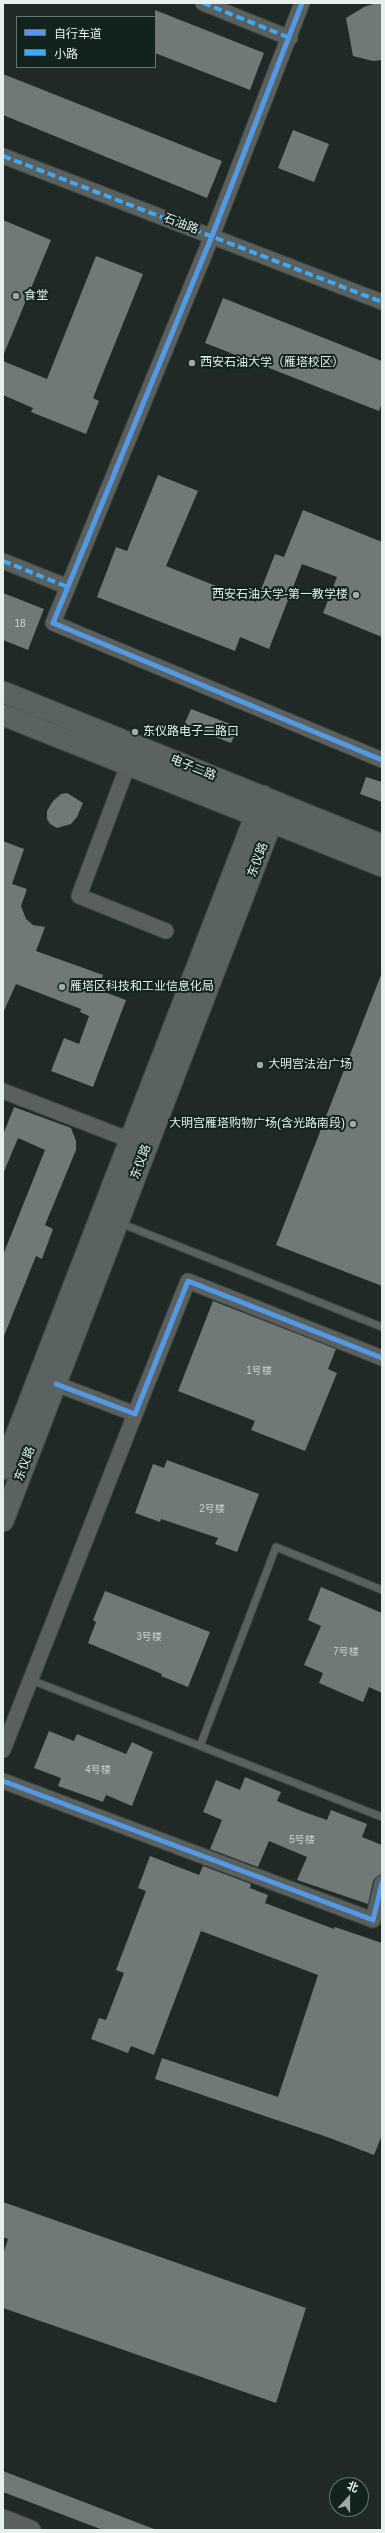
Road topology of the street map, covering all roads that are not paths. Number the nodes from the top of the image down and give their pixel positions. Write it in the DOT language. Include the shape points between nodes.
graph roads {
  1 [pos="203,3"];
  2 [pos="302,3"];
  3 [pos="290,38"];
  4 [pos="3,156"];
  5 [pos="212,236"];
  6 [pos="382,302"];
  7 [pos="3,561"];
  8 [pos="68,587"];
  9 [pos="3,692"];
  10 [pos="3,715"];
  11 [pos="382,760"];
  12 [pos="128,765"];
  13 [pos="271,800"];
  14 [pos="264,819"];
  15 [pos="382,845"];
  16 [pos="382,866"];
  17 [pos="166,931"];
  18 [pos="3,1091"];
  19 [pos="130,1140"];
  20 [pos="118,1222"];
  21 [pos="382,1327"];
  22 [pos="382,1358"];
  23 [pos="56,1384"];
  24 [pos="135,1414"];
  25 [pos="3,1469"];
  26 [pos="3,1521"];
  27 [pos="382,1590"];
  28 [pos="31,1680"];
  29 [pos="200,1746"];
  30 [pos="3,1750"];
  31 [pos="3,1781"];
  32 [pos="382,1817"];
  33 [pos="382,1883"];
  34 [pos="3,2519"];
  35 [pos="31,2530"];
  1 -- 3 [label="street"];
  2 -- 3 [label="street"];
  3 -- 5 [label="street"];
  4 -- 5 [label="street, 石油路"];
  5 -- 6 [label="street, 石油路"];
  5 -- 8 [label="street"];
  7 -- 8 [label="street"];
  8 -- 11 [label="street" via="53,623"];
  9 -- 13 [label="main road, 电子二路"];
  10 -- 12 [label="main road, 电子二路"];
  12 -- 14 [label="main road, 电子二路"];
  12 -- 17 [label="street" via="79,896"];
  13 -- 14 [label="main road, 东仪路"];
  13 -- 15 [label="main road, 电子二路"];
  14 -- 16 [label="main road, 电子二路"];
  14 -- 19 [label="main road, 东仪路"];
  14 -- 20 [label="main road, 东仪路"];
  18 -- 19 [label="street"];
  19 -- 25 [label="main road, 东仪路"];
  20 -- 21 [label="lane"];
  20 -- 23 [label="main road, 东仪路"];
  22 -- 24 [label="street" via="188,1280"];
  23 -- 24 [label="street"];
  23 -- 26 [label="main road, 东仪路"];
  24 -- 28 [label="street"];
  27 -- 29 [label="lane" via="276,1548"];
  28 -- 29 [label="lane"];
  28 -- 30 [label="street"];
  29 -- 32 [label="lane"];
  31 -- 33 [label="street" via="373,1920"];
  34 -- 35 [label="street"];
}
